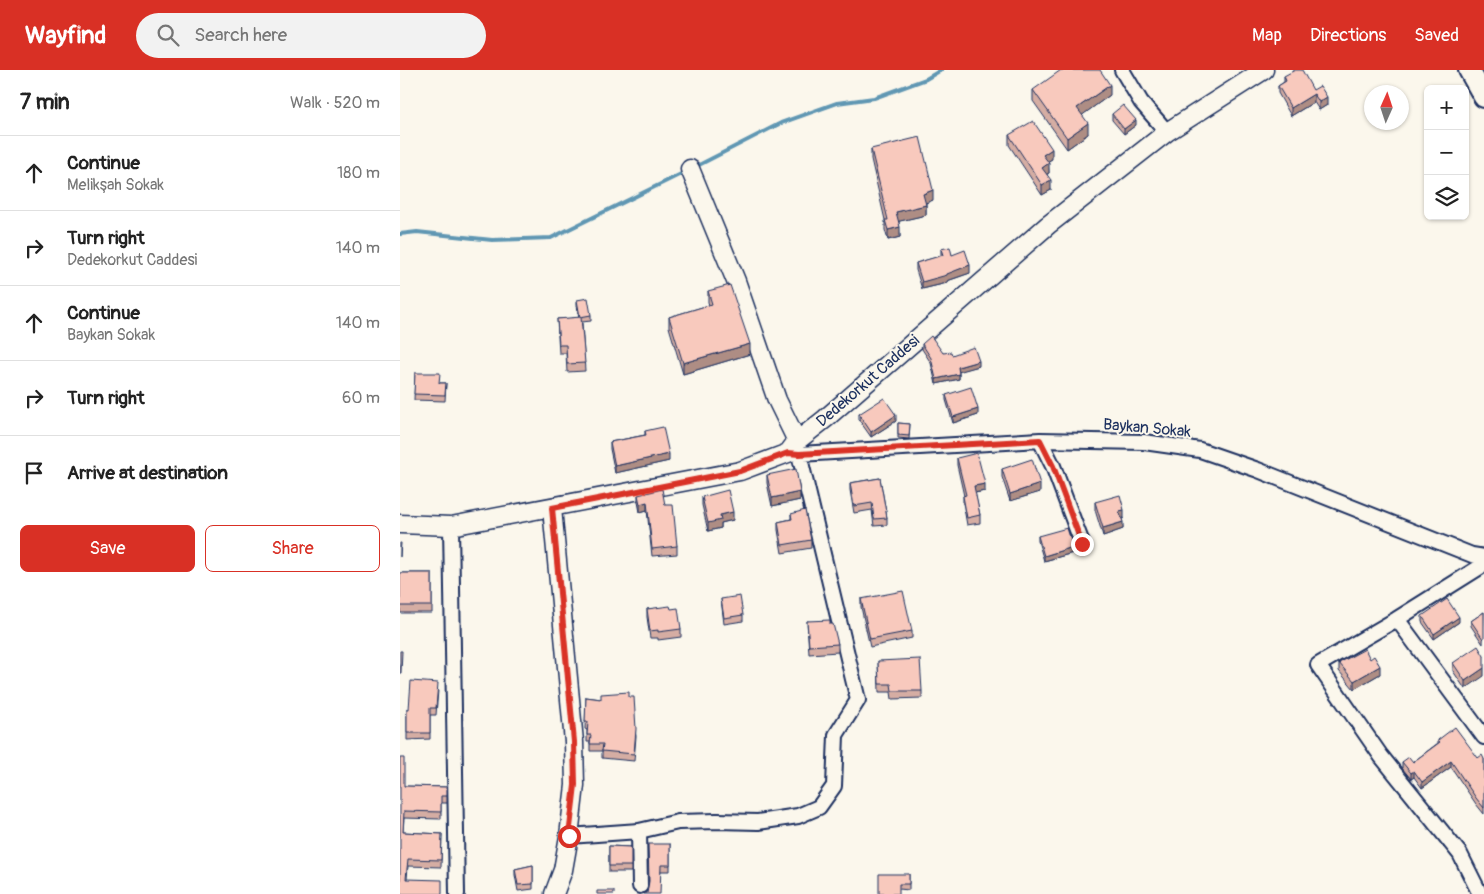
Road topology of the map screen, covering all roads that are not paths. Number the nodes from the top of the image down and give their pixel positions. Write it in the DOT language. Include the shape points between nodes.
graph roads {
  1 [pos="1122,70"];
  2 [pos="1264,70"];
  3 [pos="1469,70"];
  4 [pos="1484,97"];
  5 [pos="1167,132"];
  6 [pos="690,169"];
  7 [pos="1040,440"];
  8 [pos="794,449"];
  9 [pos="552,508"];
  10 [pos="400,524"];
  11 [pos="450,526"];
  12 [pos="1082,544"];
  13 [pos="1483,564"];
  14 [pos="1398,619"];
  15 [pos="1484,737"];
  16 [pos="640,831"];
  17 [pos="569,836"];
  18 [pos="640,886"];
  19 [pos="457,894"];
  20 [pos="554,894"];
  21 [pos="1480,894"];
  1 -- 5 [label="street" via="1141,102"];
  2 -- 5 [label="street, Dedekorkut Caddesi"];
  3 -- 4 [label="main road"];
  5 -- 8 [label="street, Dedekorkut Caddesi" via="1048,225"];
  6 -- 8 [label="street" via="736,281"];
  7 -- 8 [label="street, Baykan Sokak"];
  7 -- 12 [label="street"];
  7 -- 13 [label="street, Baykan Sokak" via="1144,442 1200,450 1472,555"];
  8 -- 9 [label="street, Dedekorkut Caddesi" via="740,471"];
  8 -- 16 [label="street" via="858,700 836,735 834,786 819,807 798,816 758,822 678,822"];
  9 -- 11 [label="street, Dedekorkut Caddesi"];
  9 -- 17 [label="street" via="574,742 575,785"];
  10 -- 11 [label="street, Dedekorkut Caddesi"];
  11 -- 19 [label="street"];
  13 -- 14 [label="street"];
  14 -- 15 [label="street"];
  14 -- 21 [label="street" via="1318,665 1381,756 1460,854"];
  16 -- 17 [label="street"];
  16 -- 18 [label="street"];
  17 -- 20 [label="street"];
}
